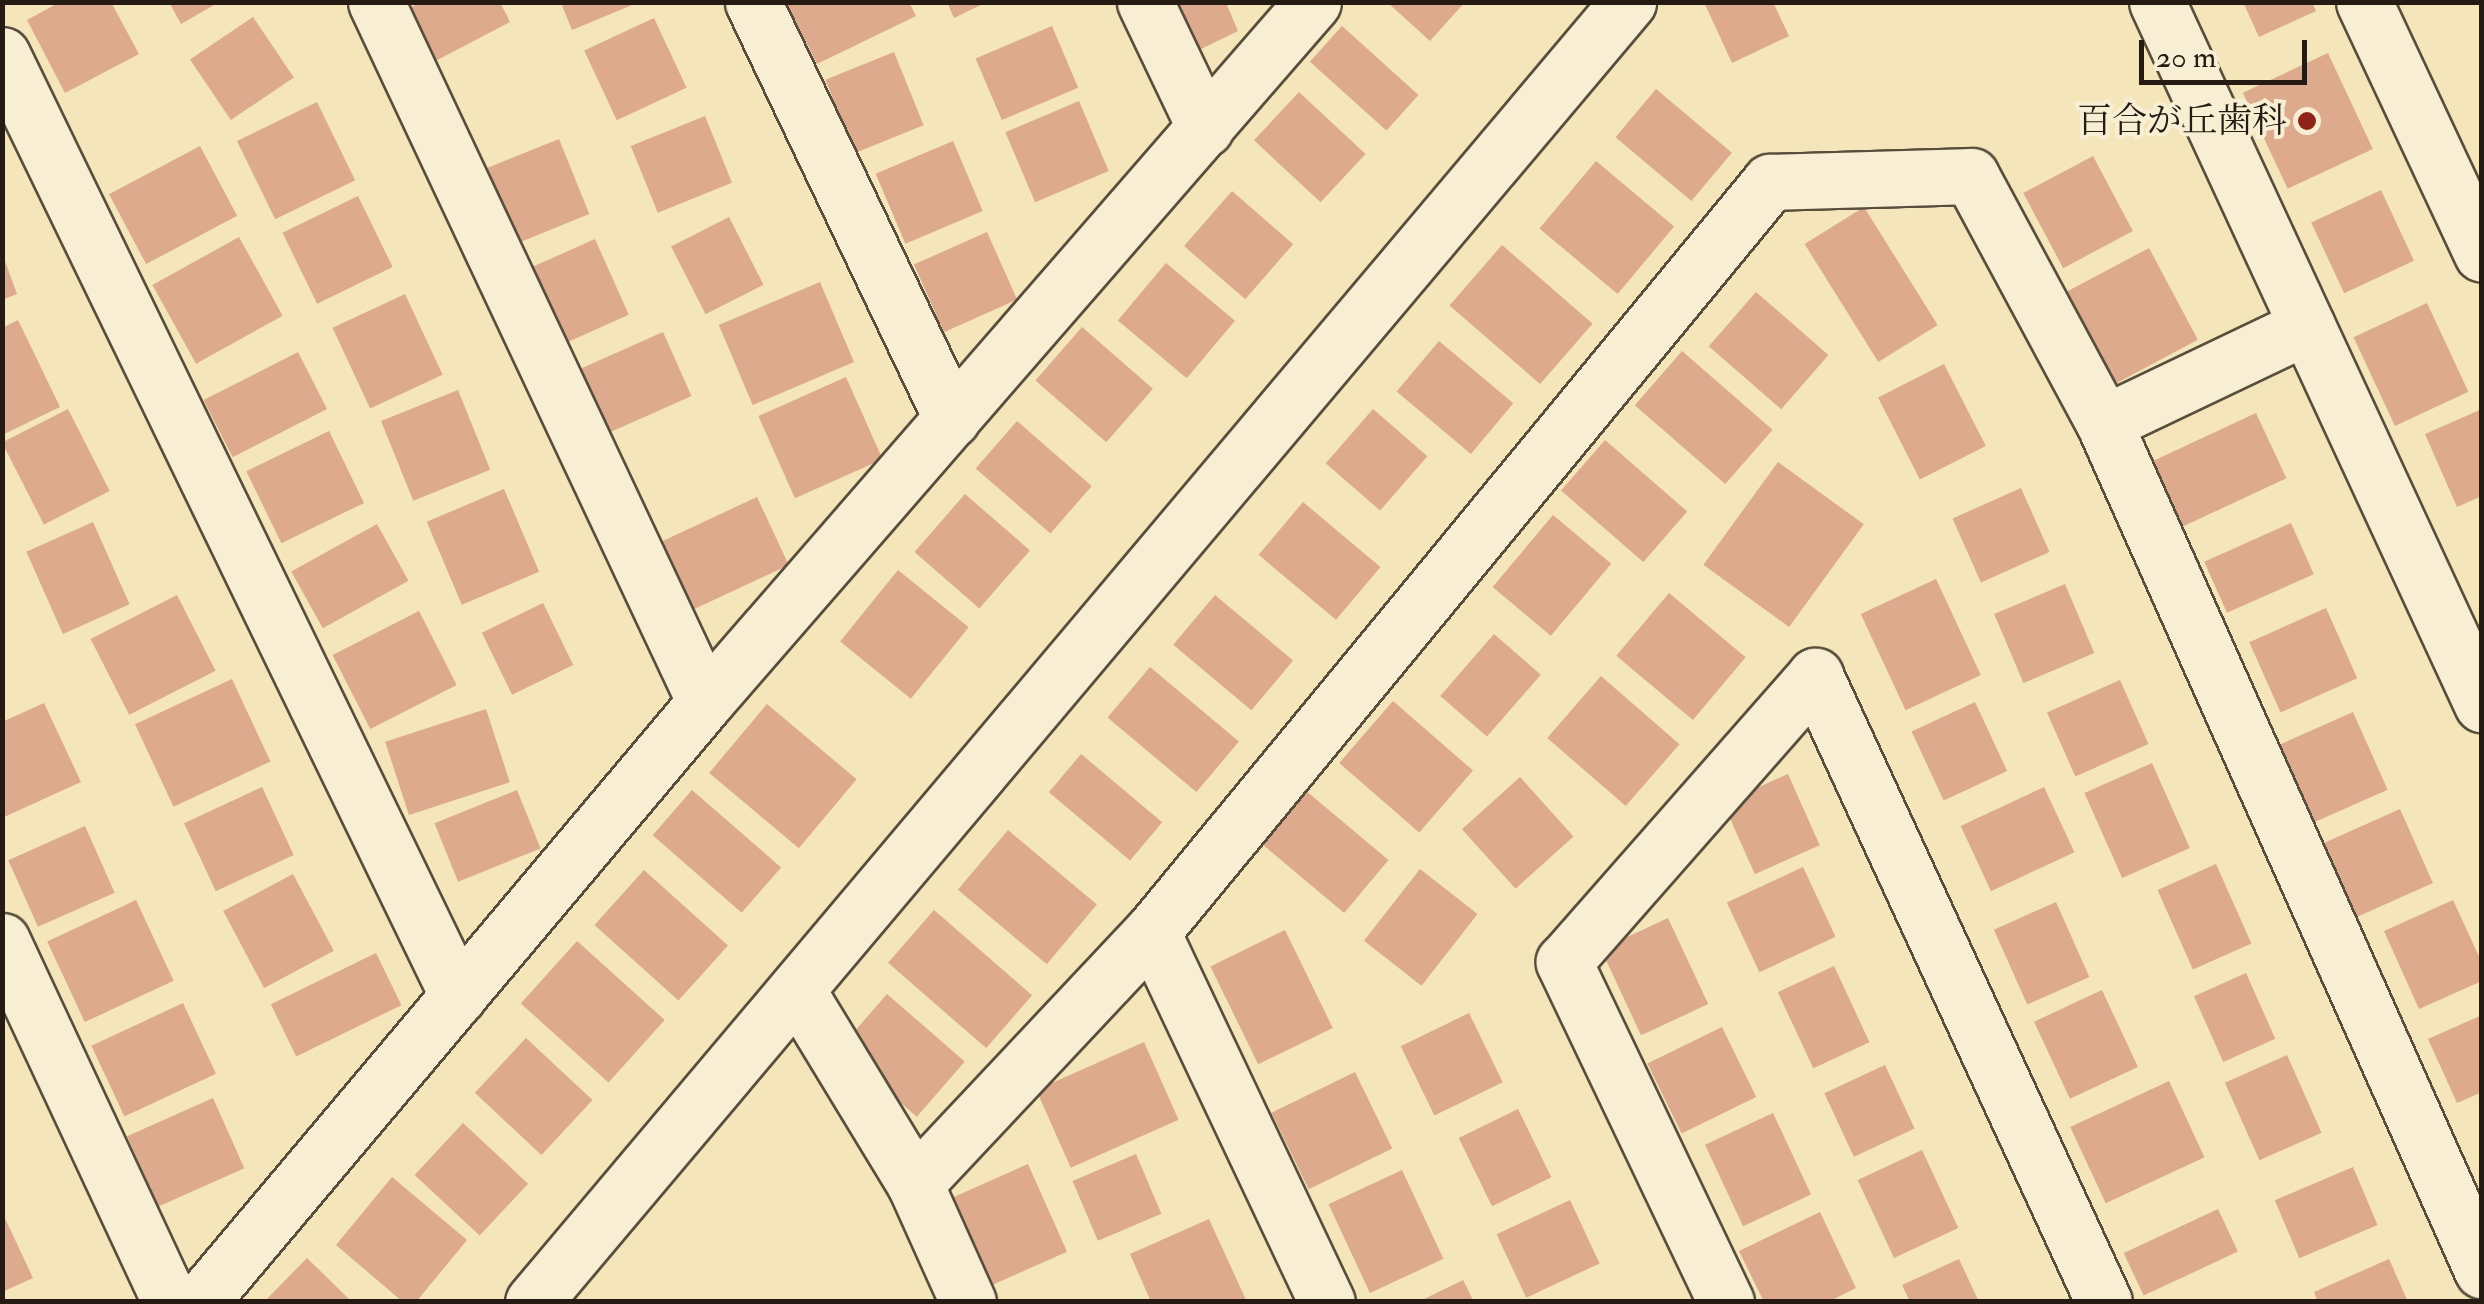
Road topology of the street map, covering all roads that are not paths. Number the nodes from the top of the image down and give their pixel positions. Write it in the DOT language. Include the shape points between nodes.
graph roads {
  1 [pos="376,2"];
  2 [pos="753,2"];
  3 [pos="1145,2"];
  4 [pos="1313,2"];
  5 [pos="1628,2"];
  6 [pos="2157,2"];
  7 [pos="2364,2"];
  8 [pos="2,55"];
  9 [pos="1204,128"];
  10 [pos="2482,254"];
  11 [pos="2306,326"];
  12 [pos="952,419"];
  13 [pos="2104,423"];
  14 [pos="705,702"];
  15 [pos="2482,704"];
  16 [pos="1152,932"];
  17 [pos="2,940"];
  18 [pos="796,990"];
  19 [pos="458,996"];
  20 [pos="915,1184"];
  21 [pos="2482,1270"];
  22 [pos="170,1302"];
  23 [pos="200,1302"];
  24 [pos="534,1302"];
  25 [pos="968,1302"];
  26 [pos="1327,1302"];
  27 [pos="1726,1302"];
  28 [pos="2104,1302"];
  1 -- 14 [label="street"];
  2 -- 12 [label="street"];
  3 -- 9 [label="street"];
  4 -- 9 [label="street"];
  5 -- 18 [label="street"];
  6 -- 11 [label="street"];
  7 -- 10 [label="street"];
  8 -- 19 [label="street"];
  9 -- 12 [label="street"];
  11 -- 13 [label="street"];
  11 -- 15 [label="street"];
  12 -- 14 [label="street"];
  13 -- 16 [label="street" via="1971,176 1770,182"];
  13 -- 21 [label="street"];
  14 -- 19 [label="street"];
  16 -- 20 [label="street"];
  16 -- 26 [label="street"];
  17 -- 22 [label="street"];
  18 -- 20 [label="street"];
  18 -- 24 [label="street"];
  19 -- 23 [label="street"];
  20 -- 25 [label="street"];
  27 -- 28 [label="street" via="1564,962 1815,676"];
}
